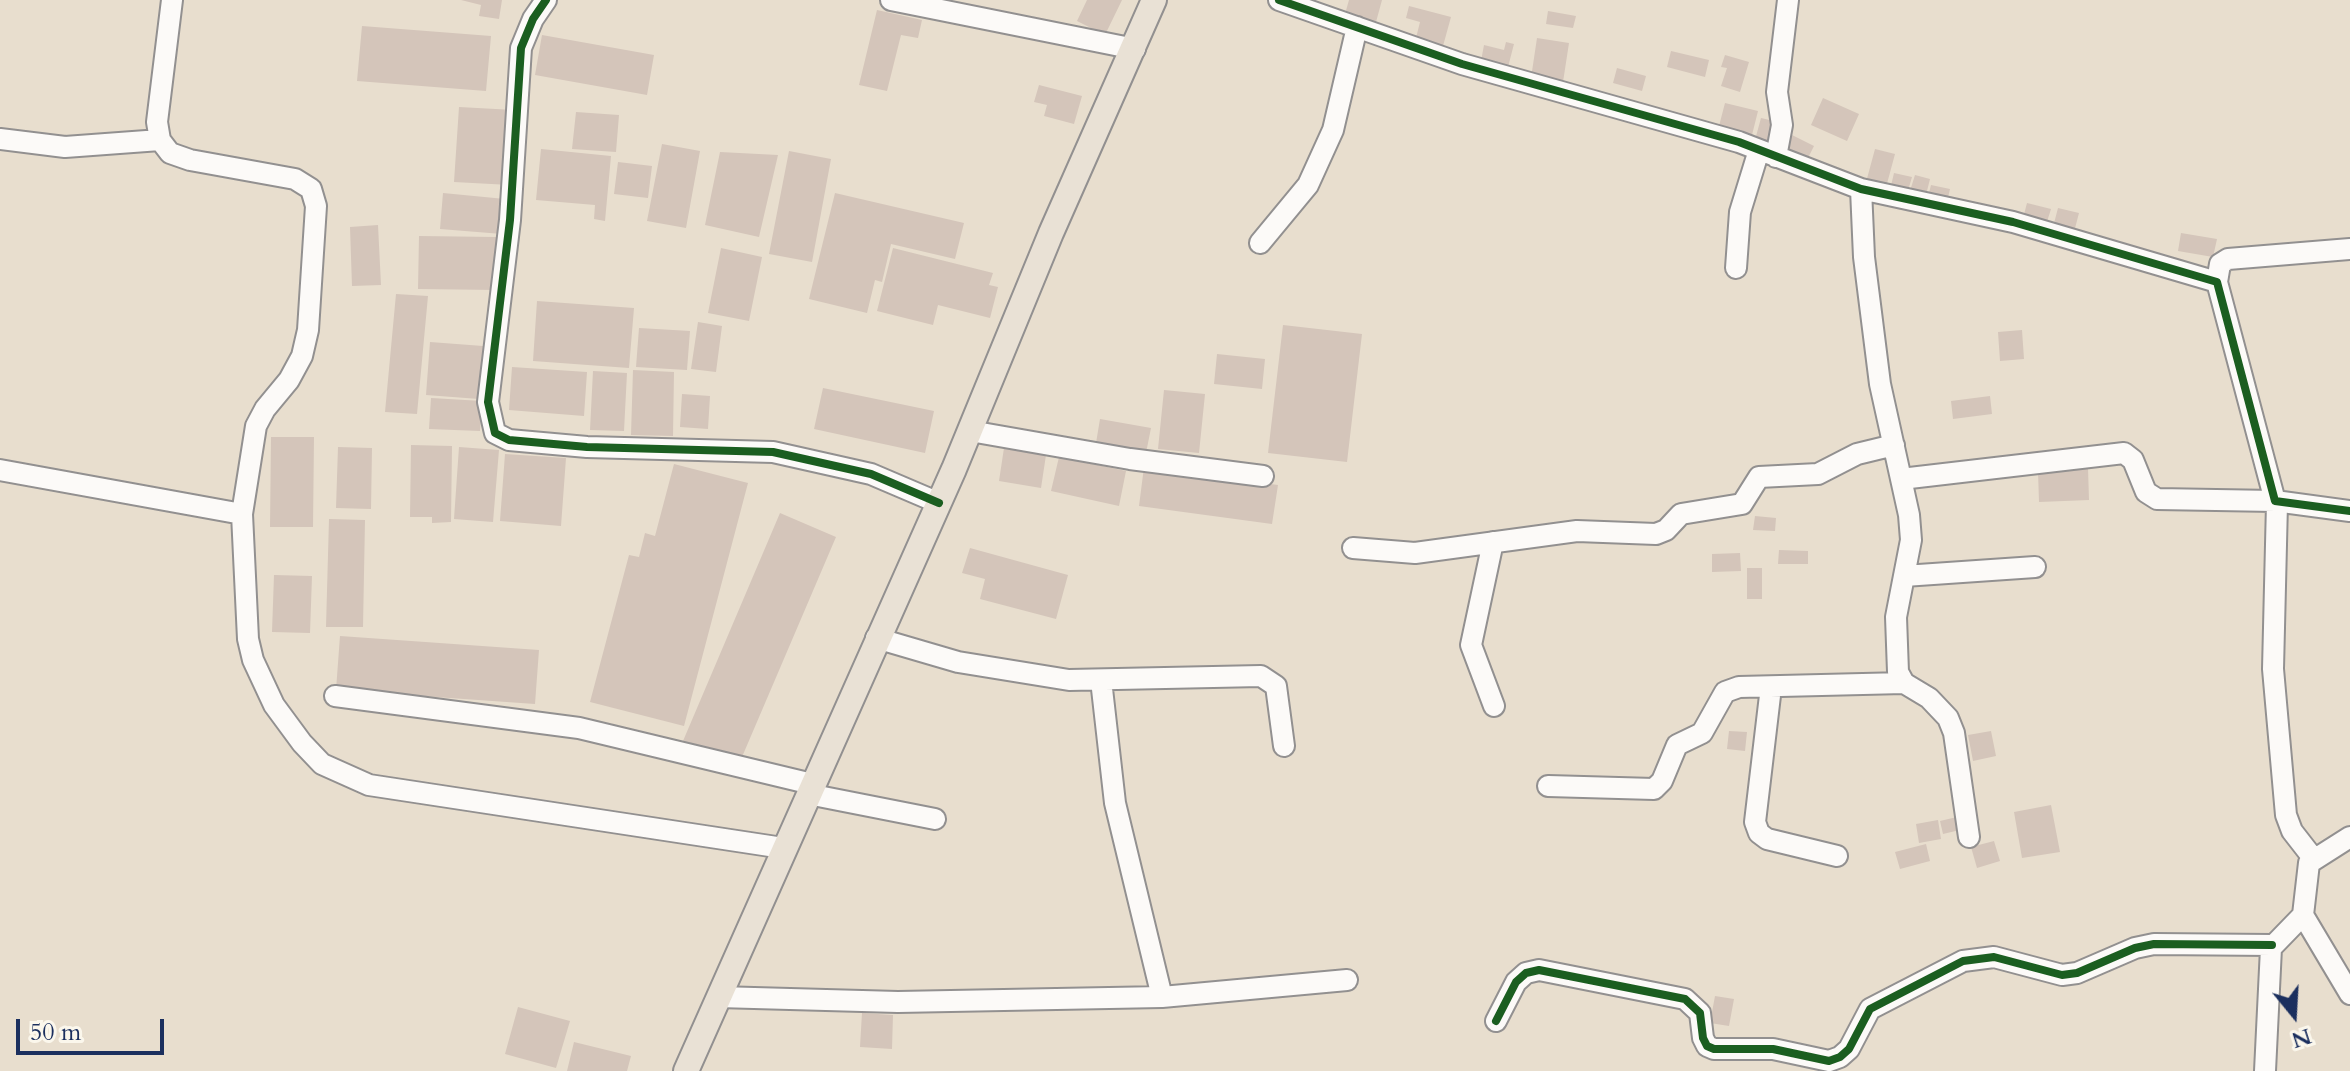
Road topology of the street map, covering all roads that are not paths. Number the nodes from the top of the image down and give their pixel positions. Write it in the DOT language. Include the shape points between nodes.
graph roads {
  1 [pos="172,0"];
  2 [pos="546,0"];
  3 [pos="891,0"];
  4 [pos="1154,0"];
  5 [pos="1279,0"];
  6 [pos="1788,0"];
  7 [pos="1357,27"];
  8 [pos="1135,49"];
  9 [pos="0,139"];
  10 [pos="160,140"];
  11 [pos="1767,153"];
  12 [pos="1861,189"];
  13 [pos="1260,243"];
  14 [pos="2350,249"];
  15 [pos="1736,268"];
  16 [pos="2217,282"];
  17 [pos="970,431"];
  18 [pos="1894,445"];
  19 [pos="0,470"];
  20 [pos="1263,476"];
  21 [pos="1901,479"];
  22 [pos="2276,502"];
  23 [pos="939,503"];
  24 [pos="2350,511"];
  25 [pos="242,514"];
  26 [pos="1493,542"];
  27 [pos="1353,548"];
  28 [pos="2035,567"];
  29 [pos="1904,576"];
  30 [pos="876,638"];
  31 [pos="1101,680"];
  32 [pos="1904,683"];
  33 [pos="1771,687"];
  34 [pos="335,696"];
  35 [pos="1494,706"];
  36 [pos="1284,746"];
  37 [pos="1548,786"];
  38 [pos="810,789"];
  39 [pos="935,819"];
  40 [pos="1969,837"];
  41 [pos="2350,837"];
  42 [pos="783,848"];
  43 [pos="1837,856"];
  44 [pos="2313,858"];
  45 [pos="2303,915"];
  46 [pos="2272,945"];
  47 [pos="1347,980"];
  48 [pos="2350,994"];
  49 [pos="718,997"];
  50 [pos="1162,997"];
  51 [pos="1496,1021"];
  52 [pos="686,1071"];
  53 [pos="2265,1071"];
  1 -- 10 [label="street" via="157,122"];
  2 -- 23 [label="street" via="521,48 510,220 488,402 495,433 509,440 587,447 773,452 871,474"];
  3 -- 8 [label="street"];
  4 -- 8 [label="main road"];
  5 -- 7 [label="street"];
  6 -- 11 [label="street" via="1777,92 1782,133"];
  7 -- 11 [label="street" via="1462,64 1586,96"];
  7 -- 13 [label="street" via="1333,130 1308,185"];
  8 -- 17 [label="main road" via="1051,233"];
  9 -- 10 [label="street" via="65,147"];
  10 -- 25 [label="street" via="170,153 190,160 295,179 311,189 316,206 302,356 256,426"];
  11 -- 12 [label="street"];
  11 -- 15 [label="street" via="1740,212"];
  12 -- 16 [label="street" via="2013,222"];
  12 -- 18 [label="street" via="1880,384"];
  14 -- 16 [label="street" via="2228,259 2220,264"];
  16 -- 22 [label="street"];
  17 -- 20 [label="street"];
  17 -- 23 [label="main road"];
  18 -- 21 [label="street"];
  18 -- 26 [label="street" via="1857,454 1818,474 1759,477 1742,504 1681,514 1656,534 1577,531"];
  19 -- 25 [label="street"];
  21 -- 22 [label="street" via="2124,453 2133,460 2146,492 2157,499"];
  21 -- 29 [label="street" via="1911,540"];
  22 -- 24 [label="street"];
  22 -- 44 [label="street" via="2273,669 2286,815"];
  23 -- 30 [label="main road"];
  25 -- 42 [label="street" via="253,660 274,705 322,764 369,785"];
  26 -- 27 [label="street" via="1415,553"];
  26 -- 35 [label="street" via="1471,645"];
  28 -- 29 [label="street"];
  29 -- 32 [label="street" via="1896,617 1898,672"];
  30 -- 31 [label="street" via="958,662 1049,678"];
  30 -- 38 [label="main road"];
  31 -- 36 [label="street" via="1261,676 1276,686"];
  31 -- 50 [label="street" via="1115,803"];
  32 -- 33 [label="street"];
  32 -- 40 [label="street" via="1948,718"];
  33 -- 37 [label="street" via="1725,692 1702,733 1677,745 1654,789"];
  33 -- 43 [label="street" via="1755,822 1759,833"];
  34 -- 38 [label="street" via="579,728"];
  38 -- 39 [label="street"];
  38 -- 42 [label="main road"];
  41 -- 44 [label="street"];
  42 -- 49 [label="main road"];
  44 -- 45 [label="street"];
  45 -- 46 [label="street"];
  45 -- 48 [label="street"];
  46 -- 51 [label="street" via="2154,944 2062,975 1994,957 1963,961 1870,1009 1849,1049 1829,1061 1773,1049 1714,1049 1703,1038 1700,1013 1685,999 1539,970 1516,982"];
  46 -- 53 [label="street"];
  47 -- 50 [label="street"];
  49 -- 50 [label="street" via="898,1002"];
  49 -- 52 [label="main road"];
}
